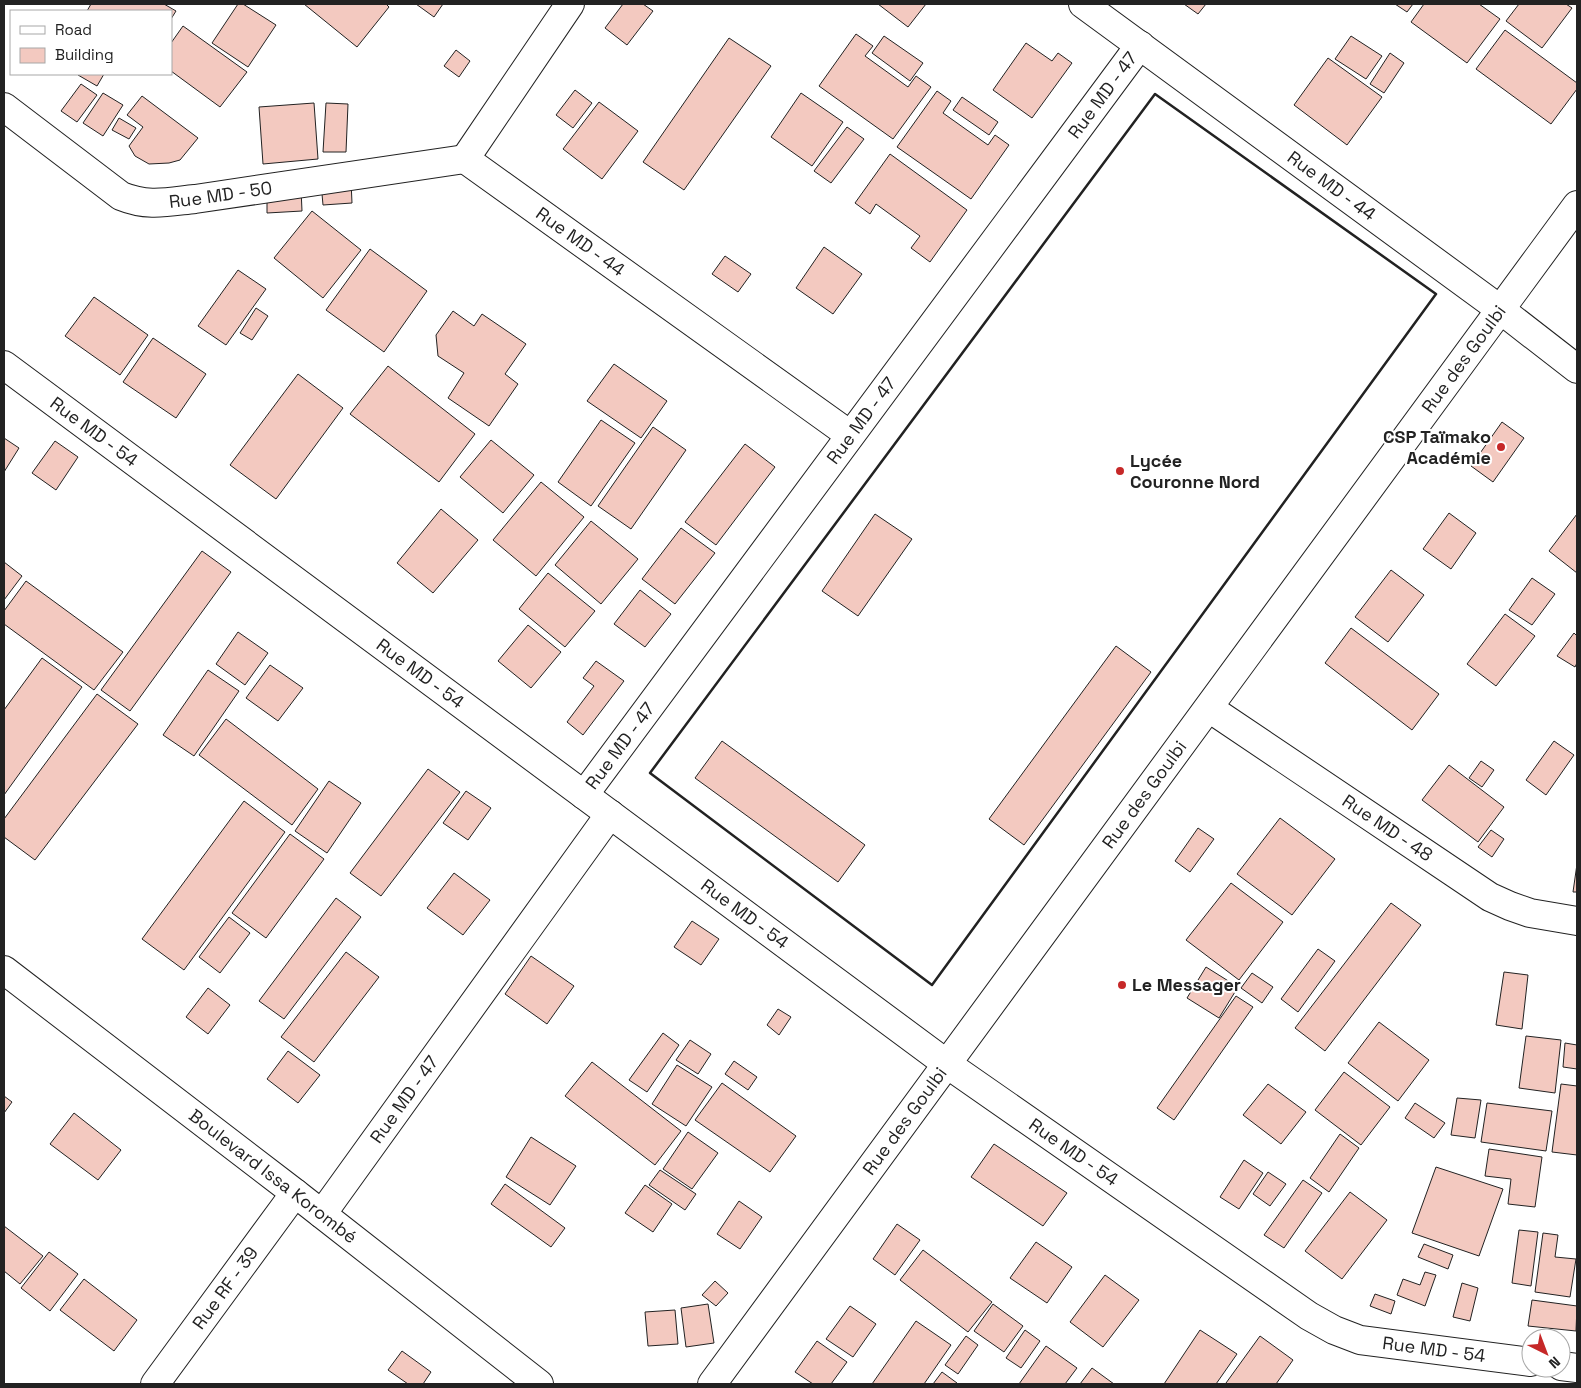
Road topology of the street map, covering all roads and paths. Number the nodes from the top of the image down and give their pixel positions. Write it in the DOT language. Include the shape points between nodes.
graph roads {
  1 [pos="570,4"];
  2 [pos="1084,4"];
  3 [pos="1140,45"];
  4 [pos="4,107"];
  5 [pos="465,159"];
  6 [pos="1577,205"];
  7 [pos="1501,310"];
  8 [pos="4,365"];
  9 [pos="1577,369"];
  10 [pos="850,435"];
  11 [pos="1208,708"];
  12 [pos="584,794"];
  13 [pos="610,814"];
  14 [pos="1577,921"];
  15 [pos="4,970"];
  16 [pos="947,1064"];
  17 [pos="295,1193"];
  18 [pos="322,1214"];
  19 [pos="1521,1361"];
  20 [pos="155,1384"];
  21 [pos="540,1384"];
  22 [pos="712,1384"];
  1 -- 5 [label="street"];
  2 -- 3 [label="street, Rue MD - 44"];
  3 -- 7 [label="street, Rue MD - 44"];
  3 -- 10 [label="street, Rue MD - 47"];
  4 -- 5 [label="street, Rue MD - 50" via="121,196 150,204"];
  5 -- 10 [label="street, Rue MD - 44"];
  6 -- 7 [label="street, Rue des Goulbi"];
  7 -- 9 [label="street, Rue MD - 44"];
  7 -- 11 [label="street, Rue des Goulbi"];
  8 -- 12 [label="street, Rue MD - 54"];
  10 -- 12 [label="street, Rue MD - 47"];
  11 -- 14 [label="street, Rue MD - 48" via="1490,897 1530,913"];
  11 -- 16 [label="street, Rue des Goulbi"];
  12 -- 13 [label="street, Rue MD - 54"];
  13 -- 16 [label="street, Rue MD - 54"];
  13 -- 18 [label="street, Rue MD - 47"];
  15 -- 17 [label="street, Boulevard Issa Korombé"];
  16 -- 19 [label="street, Rue MD - 54" via="1309,1316 1334,1330 1360,1340"];
  16 -- 22 [label="street, Rue des Goulbi"];
  17 -- 18 [label="street, Boulevard Issa Korombé"];
  17 -- 20 [label="street, Rue RF - 39"];
  18 -- 21 [label="street, Boulevard Issa Korombé"];
}
